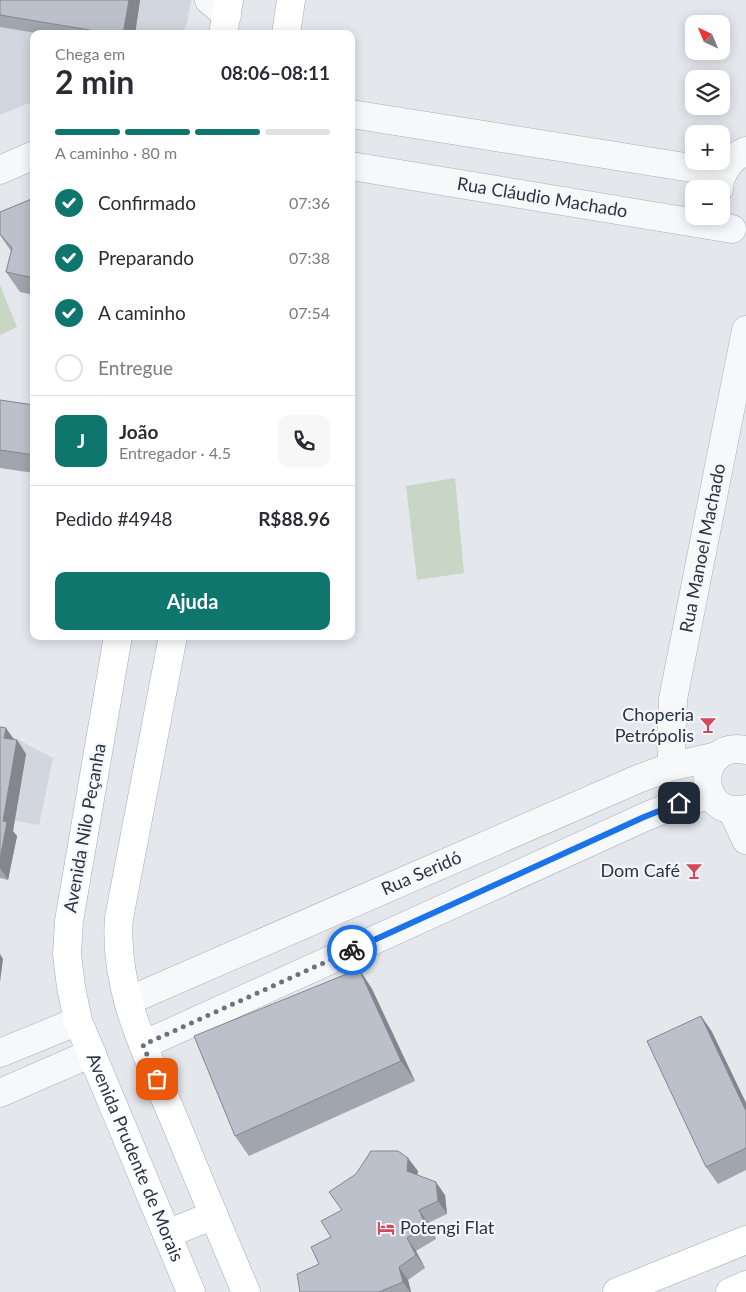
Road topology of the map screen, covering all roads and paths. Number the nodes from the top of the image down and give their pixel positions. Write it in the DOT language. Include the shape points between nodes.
graph roads {
  1 [pos="291,0"];
  2 [pos="287,30"];
  3 [pos="355,115"];
  4 [pos="746,151"];
  5 [pos="30,157"];
  6 [pos="355,167"];
  7 [pos="0,170"];
  8 [pos="715,180"];
  9 [pos="722,180"];
  10 [pos="733,226"];
  11 [pos="746,330"];
  12 [pos="117,640"];
  13 [pos="172,640"];
  14 [pos="737,750"];
  15 [pos="673,766"];
  16 [pos="730,805"];
  17 [pos="746,840"];
  18 [pos="451,861"];
  19 [pos="469,897"];
  20 [pos="282,934"];
  21 [pos="304,972"];
  22 [pos="181,978"];
  23 [pos="128,1001"];
  24 [pos="201,1019"];
  25 [pos="78,1021"];
  26 [pos="143,1045"];
  27 [pos="92,1053"];
  28 [pos="0,1054"];
  29 [pos="0,1093"];
  30 [pos="214,1215"];
  31 [pos="167,1234"];
  32 [pos="746,1240"];
  33 [pos="746,1285"];
  34 [pos="191,1292"];
  35 [pos="246,1292"];
  36 [pos="617,1292"];
  37 [pos="730,1292"];
  1 -- 2 [label="main road"];
  3 -- 8 [label="street"];
  4 -- 9 [label="street" via="731,162"];
  5 -- 7 [label="street"];
  6 -- 10 [label="street, Rua Cláudio Machado"];
  11 -- 15 [label="street, Rua Manoel Machado" via="673,699"];
  12 -- 25 [label="main road, Avenida Nilo Peçanha" via="69,921 67,954"];
  13 -- 23 [label="main road" via="120,918 119,958"];
  14 -- 15 [label="street, Rua Seridó"];
  14 -- 16 [label="street" via="708,769 706,778"];
  15 -- 18 [label="street, Rua Seridó"];
  16 -- 17 [label="street"];
  16 -- 19 [label="street" via="679,803"];
  18 -- 19 [label="street"];
  18 -- 20 [label="street, Rua Seridó"];
  19 -- 21 [label="street"];
  20 -- 21 [label="street"];
  20 -- 22 [label="street, Rua Seridó"];
  21 -- 24 [label="street"];
  22 -- 23 [label="street, Rua Seridó"];
  22 -- 24 [label="street" via="177,991 180,1004 188,1015"];
  23 -- 26 [label="main road"];
  24 -- 26 [label="street"];
  25 -- 27 [label="main road, Avenida Prudente de Morais"];
  25 -- 28 [label="street"];
  26 -- 30 [label="main road"];
  27 -- 29 [label="street"];
  27 -- 31 [label="main road, Avenida Prudente de Morais"];
  30 -- 31 [label="main road"];
  30 -- 35 [label="main road"];
  31 -- 34 [label="main road, Avenida Prudente de Morais"];
  32 -- 36 [label="main road"];
  33 -- 37 [label="main road"];
}
